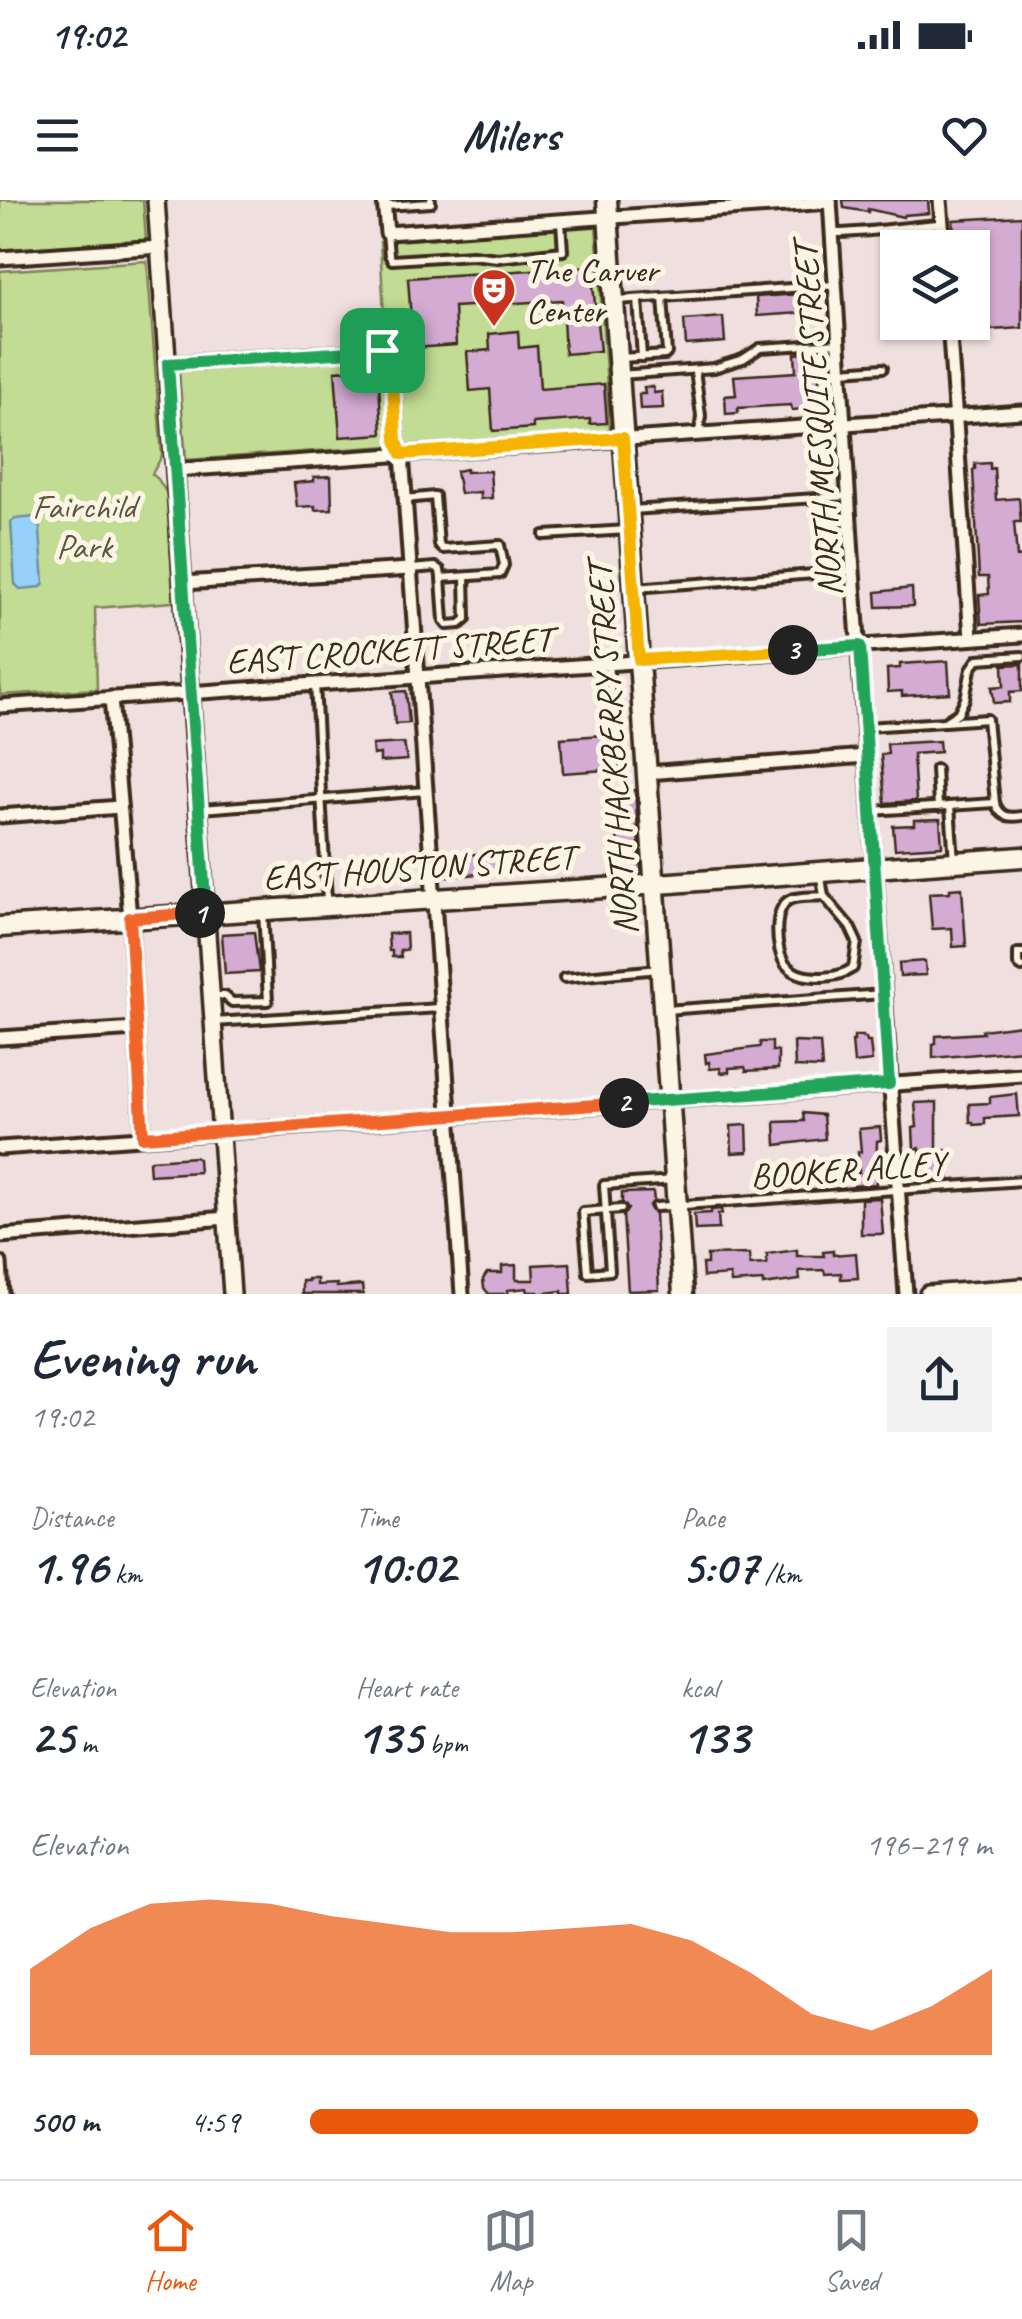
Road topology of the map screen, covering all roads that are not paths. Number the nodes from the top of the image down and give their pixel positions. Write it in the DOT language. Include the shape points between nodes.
graph roads {
  1 [pos="156,200"];
  2 [pos="431,200"];
  3 [pos="940,200"];
  4 [pos="830,201"];
  5 [pos="384,203"];
  6 [pos="607,209"];
  7 [pos="561,221"];
  8 [pos="942,224"];
  9 [pos="942,230"];
  10 [pos="386,232"];
  11 [pos="832,233"];
  12 [pos="160,247"];
  13 [pos="0,258"];
  14 [pos="836,285"];
  15 [pos="664,297"];
  16 [pos="638,298"];
  17 [pos="614,300"];
  18 [pos="950,340"];
  19 [pos="840,343"];
  20 [pos="642,357"];
  21 [pos="168,364"];
  22 [pos="618,367"];
  23 [pos="882,368"];
  24 [pos="695,370"];
  25 [pos="842,371"];
  26 [pos="1022,412"];
  27 [pos="956,417"];
  28 [pos="845,424"];
  29 [pos="699,433"];
  30 [pos="623,438"];
  31 [pos="402,454"];
  32 [pos="175,470"];
  33 [pos="849,496"];
  34 [pos="405,499"];
  35 [pos="628,510"];
  36 [pos="630,530"];
  37 [pos="544,535"];
  38 [pos="410,569"];
  39 [pos="853,570"];
  40 [pos="465,577"];
  41 [pos="442,578"];
  42 [pos="183,583"];
  43 [pos="634,588"];
  44 [pos="1022,634"];
  45 [pos="971,638"];
  46 [pos="860,646"];
  47 [pos="1022,656"];
  48 [pos="639,660"];
  49 [pos="608,662"];
  50 [pos="417,676"];
  51 [pos="314,683"];
  52 [pos="190,692"];
  53 [pos="112,698"];
  54 [pos="0,706"];
  55 [pos="612,719"];
  56 [pos="944,722"];
  57 [pos="864,728"];
  58 [pos="866,756"];
  59 [pos="936,769"];
  60 [pos="647,773"];
  61 [pos="425,792"];
  62 [pos="320,800"];
  63 [pos="995,803"];
  64 [pos="950,806"];
  65 [pos="938,807"];
  66 [pos="120,808"];
  67 [pos="198,810"];
  68 [pos="870,811"];
  69 [pos="0,816"];
  70 [pos="1022,816"];
  71 [pos="1022,858"];
  72 [pos="954,862"];
  73 [pos="874,867"];
  74 [pos="820,871"];
  75 [pos="654,883"];
  76 [pos="824,896"];
  77 [pos="432,899"];
  78 [pos="327,906"];
  79 [pos="264,910"];
  80 [pos="206,913"];
  81 [pos="130,918"];
  82 [pos="0,927"];
  83 [pos="1022,952"];
  84 [pos="1022,966"];
  85 [pos="660,968"];
  86 [pos="564,978"];
  87 [pos="883,994"];
  88 [pos="211,996"];
  89 [pos="440,1008"];
  90 [pos="663,1010"];
  91 [pos="213,1022"];
  92 [pos="136,1029"];
  93 [pos="0,1038"];
  94 [pos="1022,1075"];
  95 [pos="889,1084"];
  96 [pos="670,1100"];
  97 [pos="448,1115"];
  98 [pos="222,1132"];
  99 [pos="143,1137"];
  100 [pos="0,1148"];
  101 [pos="676,1180"];
  102 [pos="1022,1182"];
  103 [pos="900,1191"];
  104 [pos="677,1205"];
  105 [pos="656,1206"];
  106 [pos="621,1210"];
  107 [pos="605,1211"];
  108 [pos="226,1218"];
  109 [pos="0,1236"];
  110 [pos="0,1263"];
  111 [pos="1022,1287"];
  112 [pos="2,1294"];
  113 [pos="232,1294"];
  114 [pos="462,1294"];
  115 [pos="683,1294"];
  116 [pos="906,1294"];
  117 [pos="928,1294"];
  1 -- 12 [label="street"];
  2 -- 5 [label="lane"];
  3 -- 8 [label="street"];
  4 -- 6 [label="street"];
  4 -- 11 [label="street, NORTH MESQUITE STREET"];
  5 -- 10 [label="street"];
  6 -- 7 [label="street"];
  6 -- 17 [label="main road, NORTH HACKBERRY STREET"];
  7 -- 10 [label="street"];
  7 -- 10 [label="lane" via="564,251 498,258 392,260"];
  8 -- 9 [label="street"];
  8 -- 11 [label="lane"];
  11 -- 14 [label="street, NORTH MESQUITE STREET"];
  12 -- 13 [label="street"];
  12 -- 21 [label="street"];
  14 -- 15 [label="lane"];
  14 -- 19 [label="street, NORTH MESQUITE STREET"];
  15 -- 16 [label="lane"];
  15 -- 20 [label="lane" via="667,353"];
  16 -- 17 [label="lane"];
  16 -- 20 [label="lane"];
  17 -- 22 [label="main road, NORTH HACKBERRY STREET"];
  18 -- 27 [label="street"];
  19 -- 24 [label="lane" via="760,348"];
  19 -- 25 [label="street, NORTH MESQUITE STREET"];
  20 -- 22 [label="lane"];
  21 -- 31 [label="street" via="382,350 392,360"];
  21 -- 32 [label="street"];
  22 -- 24 [label="lane"];
  22 -- 30 [label="main road, NORTH HACKBERRY STREET"];
  23 -- 25 [label="lane"];
  24 -- 29 [label="lane"];
  25 -- 28 [label="street, NORTH MESQUITE STREET"];
  26 -- 27 [label="street"];
  27 -- 28 [label="street"];
  27 -- 45 [label="street"];
  28 -- 29 [label="street"];
  28 -- 33 [label="street, NORTH MESQUITE STREET"];
  29 -- 30 [label="street"];
  30 -- 31 [label="street"];
  30 -- 35 [label="main road, NORTH HACKBERRY STREET"];
  31 -- 32 [label="street"];
  31 -- 34 [label="street"];
  32 -- 42 [label="street"];
  33 -- 35 [label="lane"];
  33 -- 39 [label="street, NORTH MESQUITE STREET"];
  34 -- 38 [label="street"];
  34 -- 40 [label="lane" via="435,496 442,549 500,545 500,574"];
  35 -- 36 [label="main road, NORTH HACKBERRY STREET"];
  36 -- 37 [label="lane"];
  36 -- 43 [label="main road, NORTH HACKBERRY STREET"];
  38 -- 41 [label="lane" via="436,568"];
  38 -- 42 [label="street"];
  38 -- 50 [label="street"];
  39 -- 43 [label="lane"];
  39 -- 46 [label="street, NORTH MESQUITE STREET"];
  40 -- 41 [label="lane"];
  40 -- 41 [label="lane" via="466,619 460,624 444,622"];
  42 -- 52 [label="street"];
  43 -- 48 [label="main road, NORTH HACKBERRY STREET"];
  44 -- 45 [label="street, EAST CROCKETT STREET"];
  45 -- 46 [label="street, EAST CROCKETT STREET"];
  46 -- 48 [label="street, EAST CROCKETT STREET"];
  46 -- 57 [label="street, NORTH MESQUITE STREET"];
  47 -- 56 [label="lane" via="978,659 958,713"];
  48 -- 49 [label="street, EAST CROCKETT STREET"];
  48 -- 60 [label="main road, NORTH HACKBERRY STREET"];
  49 -- 50 [label="street, EAST CROCKETT STREET"];
  49 -- 55 [label="lane"];
  50 -- 51 [label="street, EAST CROCKETT STREET"];
  50 -- 61 [label="street"];
  51 -- 52 [label="street, EAST CROCKETT STREET"];
  51 -- 62 [label="lane"];
  52 -- 53 [label="street, EAST CROCKETT STREET"];
  52 -- 67 [label="street"];
  53 -- 54 [label="street, EAST CROCKETT STREET"];
  53 -- 66 [label="street"];
  56 -- 57 [label="lane"];
  56 -- 63 [label="lane" via="987,719"];
  57 -- 58 [label="street, NORTH MESQUITE STREET"];
  58 -- 60 [label="street"];
  58 -- 68 [label="street, NORTH MESQUITE STREET"];
  59 -- 65 [label="lane"];
  60 -- 75 [label="main road, NORTH HACKBERRY STREET"];
  61 -- 62 [label="lane"];
  61 -- 77 [label="street"];
  62 -- 67 [label="lane"];
  62 -- 78 [label="lane"];
  63 -- 64 [label="lane"];
  63 -- 70 [label="lane" via="1006,818"];
  64 -- 65 [label="lane"];
  64 -- 72 [label="lane"];
  65 -- 68 [label="lane"];
  66 -- 69 [label="street"];
  66 -- 81 [label="street"];
  67 -- 80 [label="street"];
  68 -- 73 [label="street, NORTH MESQUITE STREET"];
  71 -- 72 [label="main road, EAST HOUSTON STREET"];
  72 -- 73 [label="main road, EAST HOUSTON STREET"];
  73 -- 74 [label="main road, EAST HOUSTON STREET"];
  73 -- 87 [label="street, NORTH MESQUITE STREET"];
  74 -- 75 [label="main road, EAST HOUSTON STREET"];
  74 -- 76 [label="lane"];
  75 -- 77 [label="main road, EAST HOUSTON STREET"];
  75 -- 85 [label="main road, NORTH HACKBERRY STREET"];
  76 -- 76 [label="lane" via="857,942 852,968 840,976 802,977 783,963 777,920 792,898"];
  77 -- 78 [label="main road, EAST HOUSTON STREET"];
  77 -- 89 [label="street"];
  78 -- 79 [label="main road, EAST HOUSTON STREET"];
  79 -- 80 [label="main road, EAST HOUSTON STREET"];
  79 -- 88 [label="lane" via="268,1000"];
  80 -- 81 [label="main road, EAST HOUSTON STREET"];
  80 -- 88 [label="street"];
  81 -- 82 [label="main road, EAST HOUSTON STREET"];
  81 -- 92 [label="street"];
  83 -- 84 [label="lane"];
  85 -- 86 [label="lane"];
  85 -- 90 [label="main road, NORTH HACKBERRY STREET"];
  87 -- 90 [label="lane"];
  87 -- 95 [label="street, NORTH MESQUITE STREET"];
  88 -- 91 [label="street"];
  89 -- 91 [label="lane"];
  89 -- 97 [label="street"];
  90 -- 96 [label="main road, NORTH HACKBERRY STREET"];
  91 -- 98 [label="street"];
  92 -- 93 [label="street"];
  92 -- 99 [label="street"];
  94 -- 95 [label="street"];
  95 -- 96 [label="street"];
  95 -- 103 [label="street, NORTH MESQUITE STREET"];
  96 -- 97 [label="street"];
  96 -- 101 [label="main road, NORTH HACKBERRY STREET"];
  97 -- 98 [label="street"];
  97 -- 114 [label="street"];
  98 -- 99 [label="street"];
  98 -- 108 [label="street"];
  99 -- 100 [label="street"];
  101 -- 104 [label="main road, NORTH HACKBERRY STREET"];
  101 -- 107 [label="lane" via="604,1185"];
  102 -- 103 [label="lane, BOOKER ALLEY"];
  103 -- 104 [label="lane, BOOKER ALLEY"];
  103 -- 116 [label="street, NORTH MESQUITE STREET"];
  104 -- 105 [label="lane, BOOKER ALLEY"];
  104 -- 115 [label="main road, NORTH HACKBERRY STREET"];
  106 -- 107 [label="lane"];
  107 -- 107 [label="lane" via="610,1271 588,1273 583,1212"];
  108 -- 109 [label="street"];
  108 -- 113 [label="street"];
  110 -- 112 [label="street"];
  111 -- 117 [label="street"];
}
